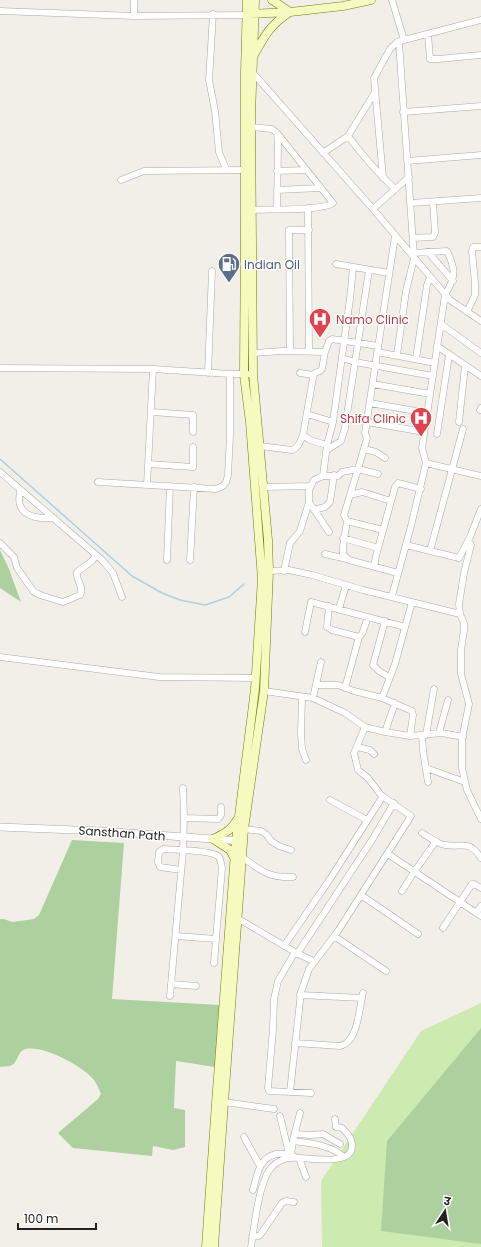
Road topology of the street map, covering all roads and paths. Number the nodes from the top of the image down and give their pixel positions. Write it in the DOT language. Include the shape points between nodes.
graph roads {
  1 [pos="134,0"];
  2 [pos="247,0"];
  3 [pos="255,0"];
  4 [pos="272,0"];
  5 [pos="371,0"];
  6 [pos="392,0"];
  7 [pos="0,11"];
  8 [pos="290,12"];
  9 [pos="213,14"];
  10 [pos="251,14"];
  11 [pos="134,16"];
  12 [pos="481,20"];
  13 [pos="428,34"];
  14 [pos="402,41"];
  15 [pos="481,55"];
  16 [pos="253,57"];
  17 [pos="248,73"];
  18 [pos="375,92"];
  19 [pos="481,106"];
  20 [pos="403,112"];
  21 [pos="252,128"];
  22 [pos="277,133"];
  23 [pos="348,136"];
  24 [pos="323,154"];
  25 [pos="481,155"];
  26 [pos="407,161"];
  27 [pos="226,170"];
  28 [pos="245,170"];
  29 [pos="306,170"];
  30 [pos="277,171"];
  31 [pos="409,177"];
  32 [pos="383,178"];
  33 [pos="121,180"];
  34 [pos="320,188"];
  35 [pos="395,189"];
  36 [pos="277,190"];
  37 [pos="481,198"];
  38 [pos="433,202"];
  39 [pos="411,203"];
  40 [pos="308,208"];
  41 [pos="277,209"];
  42 [pos="373,209"];
  43 [pos="252,210"];
  44 [pos="309,230"];
  45 [pos="395,236"];
  46 [pos="413,238"];
  47 [pos="481,247"];
  48 [pos="428,252"];
  49 [pos="413,256"];
  50 [pos="336,264"];
  51 [pos="353,267"];
  52 [pos="369,270"];
  53 [pos="212,271"];
  54 [pos="389,273"];
  55 [pos="430,277"];
  56 [pos="453,281"];
  57 [pos="445,295"];
  58 [pos="467,312"];
  59 [pos="481,322"];
  60 [pos="441,324"];
  61 [pos="344,340"];
  62 [pos="358,343"];
  63 [pos="437,346"];
  64 [pos="378,349"];
  65 [pos="290,351"];
  66 [pos="309,351"];
  67 [pos="325,352"];
  68 [pos="253,353"];
  69 [pos="481,353"];
  70 [pos="397,355"];
  71 [pos="449,355"];
  72 [pos="342,358"];
  73 [pos="416,359"];
  74 [pos="355,362"];
  75 [pos="435,363"];
  76 [pos="375,365"];
  77 [pos="465,366"];
  78 [pos="0,368"];
  79 [pos="153,369"];
  80 [pos="208,373"];
  81 [pos="300,373"];
  82 [pos="230,374"];
  83 [pos="253,374"];
  84 [pos="244,375"];
  85 [pos="314,375"];
  86 [pos="433,376"];
  87 [pos="481,376"];
  88 [pos="373,384"];
  89 [pos="430,394"];
  90 [pos="370,402"];
  91 [pos="152,412"];
  92 [pos="427,413"];
  93 [pos="307,414"];
  94 [pos="333,422"];
  95 [pos="367,422"];
  96 [pos="459,422"];
  97 [pos="463,429"];
  98 [pos="193,432"];
  99 [pos="424,432"];
  100 [pos="437,434"];
  101 [pos="303,435"];
  102 [pos="260,446"];
  103 [pos="194,447"];
  104 [pos="327,448"];
  105 [pos="364,449"];
  106 [pos="385,458"];
  107 [pos="426,463"];
  108 [pos="149,464"];
  109 [pos="358,469"];
  110 [pos="452,470"];
  111 [pos="0,472"];
  112 [pos="378,474"];
  113 [pos="323,476"];
  114 [pos="334,476"];
  115 [pos="481,476"];
  116 [pos="98,482"];
  117 [pos="147,485"];
  118 [pos="170,486"];
  119 [pos="311,486"];
  120 [pos="194,487"];
  121 [pos="264,487"];
  122 [pos="421,488"];
  123 [pos="20,489"];
  124 [pos="350,495"];
  125 [pos="391,501"];
  126 [pos="309,502"];
  127 [pos="314,510"];
  128 [pos="481,510"];
  129 [pos="54,518"];
  130 [pos="347,521"];
  131 [pos="383,530"];
  132 [pos="328,532"];
  133 [pos="343,538"];
  134 [pos="468,541"];
  135 [pos="0,543"];
  136 [pos="406,545"];
  137 [pos="378,548"];
  138 [pos="430,551"];
  139 [pos="325,554"];
  140 [pos="96,555"];
  141 [pos="167,560"];
  142 [pos="190,560"];
  143 [pos="349,560"];
  144 [pos="374,566"];
  145 [pos="269,571"];
  146 [pos="284,571"];
  147 [pos="398,573"];
  148 [pos="346,585"];
  149 [pos="392,596"];
  150 [pos="122,597"];
  151 [pos="412,602"];
  152 [pos="329,606"];
  153 [pos="339,609"];
  154 [pos="460,614"];
  155 [pos="368,617"];
  156 [pos="385,622"];
  157 [pos="405,627"];
  158 [pos="305,632"];
  159 [pos="359,637"];
  160 [pos="0,657"];
  161 [pos="321,662"];
  162 [pos="389,677"];
  163 [pos="255,678"];
  164 [pos="316,685"];
  165 [pos="345,688"];
  166 [pos="434,689"];
  167 [pos="264,691"];
  168 [pos="302,697"];
  169 [pos="313,698"];
  170 [pos="382,698"];
  171 [pos="448,700"];
  172 [pos="395,703"];
  173 [pos="364,727"];
  174 [pos="385,732"];
  175 [pos="439,733"];
  176 [pos="424,735"];
  177 [pos="410,736"];
  178 [pos="463,737"];
  179 [pos="357,747"];
  180 [pos="374,754"];
  181 [pos="306,760"];
  182 [pos="426,768"];
  183 [pos="428,782"];
  184 [pos="465,782"];
  185 [pos="183,788"];
  186 [pos="382,796"];
  187 [pos="330,800"];
  188 [pos="394,803"];
  189 [pos="221,807"];
  190 [pos="239,817"];
  191 [pos="184,818"];
  192 [pos="481,819"];
  193 [pos="367,820"];
  194 [pos="0,827"];
  195 [pos="244,829"];
  196 [pos="422,833"];
  197 [pos="183,837"];
  198 [pos="213,839"];
  199 [pos="240,841"];
  200 [pos="436,841"];
  201 [pos="291,850"];
  202 [pos="182,851"];
  203 [pos="388,854"];
  204 [pos="238,858"];
  205 [pos="481,858"];
  206 [pos="180,870"];
  207 [pos="414,872"];
  208 [pos="293,877"];
  209 [pos="481,888"];
  210 [pos="402,891"];
  211 [pos="361,895"];
  212 [pos="460,902"];
  213 [pos="481,906"];
  214 [pos="479,915"];
  215 [pos="237,918"];
  216 [pos="443,928"];
  217 [pos="418,934"];
  218 [pos="176,936"];
  219 [pos="334,936"];
  220 [pos="216,938"];
  221 [pos="284,946"];
  222 [pos="296,953"];
  223 [pos="315,962"];
  224 [pos="214,963"];
  225 [pos="386,971"];
  226 [pos="172,984"];
  227 [pos="196,986"];
  228 [pos="300,995"];
  229 [pos="170,996"];
  230 [pos="295,1043"];
  231 [pos="290,1092"];
  232 [pos="311,1093"];
  233 [pos="224,1102"];
  234 [pos="274,1109"];
  235 [pos="300,1113"];
  236 [pos="280,1116"];
  237 [pos="335,1119"];
  238 [pos="295,1134"];
  239 [pos="244,1137"];
  240 [pos="293,1142"];
  241 [pos="340,1144"];
  242 [pos="294,1156"];
  243 [pos="344,1157"];
  244 [pos="260,1166"];
  245 [pos="306,1177"];
  246 [pos="254,1190"];
  247 [pos="294,1202"];
  248 [pos="252,1237"];
  249 [pos="206,1247"];
  250 [pos="214,1247"];
  251 [pos="251,1247"];
  1 -- 11 [label="street"];
  2 -- 10 [label="main road"];
  3 -- 10 [label="main road"];
  4 -- 8 [label="main road"];
  5 -- 8 [label="main road"];
  6 -- 14 [label="street"];
  7 -- 11 [label="street"];
  8 -- 10 [label="main road"];
  8 -- 16 [label="main road" via="267,32"];
  9 -- 10 [label="street"];
  9 -- 11 [label="street"];
  9 -- 27 [label="street" via="208,80 215,111 218,152"];
  10 -- 16 [label="main road"];
  10 -- 17 [label="main road"];
  12 -- 13 [label="street"];
  13 -- 14 [label="street"];
  13 -- 15 [label="street" via="430,59"];
  14 -- 18 [label="street" via="390,49 374,78"];
  14 -- 20 [label="street"];
  16 -- 17 [label="main road"];
  17 -- 21 [label="main road"];
  17 -- 24 [label="street"];
  17 -- 28 [label="main road"];
  18 -- 23 [label="street"];
  18 -- 32 [label="street"];
  19 -- 20 [label="street"];
  20 -- 26 [label="street"];
  21 -- 22 [label="street" via="272,129"];
  21 -- 43 [label="main road"];
  22 -- 29 [label="street"];
  22 -- 30 [label="street"];
  23 -- 24 [label="street"];
  23 -- 32 [label="street"];
  24 -- 42 [label="street"];
  25 -- 26 [label="street"];
  26 -- 31 [label="street"];
  27 -- 28 [label="street"];
  27 -- 33 [label="street" via="144,171"];
  28 -- 84 [label="main road"];
  29 -- 30 [label="street"];
  29 -- 34 [label="street"];
  30 -- 36 [label="street"];
  31 -- 35 [label="street"];
  31 -- 39 [label="street"];
  32 -- 35 [label="street"];
  34 -- 36 [label="street"];
  34 -- 40 [label="street" via="333,204"];
  35 -- 42 [label="street"];
  36 -- 41 [label="street"];
  37 -- 38 [label="street"];
  38 -- 39 [label="street"];
  38 -- 46 [label="street" via="433,237"];
  39 -- 46 [label="street"];
  40 -- 41 [label="street"];
  40 -- 44 [label="street"];
  41 -- 43 [label="street"];
  42 -- 45 [label="street"];
  43 -- 68 [label="main road"];
  44 -- 65 [label="street" via="289,230"];
  44 -- 66 [label="street"];
  45 -- 49 [label="street"];
  45 -- 54 [label="street"];
  46 -- 49 [label="street"];
  47 -- 58 [label="street" via="473,247 475,295"];
  48 -- 49 [label="street"];
  48 -- 56 [label="street"];
  48 -- 56 [label="street" via="447,251 453,264"];
  49 -- 55 [label="street"];
  49 -- 70 [label="street"];
  50 -- 51 [label="street"];
  51 -- 52 [label="street"];
  51 -- 61 [label="street"];
  52 -- 54 [label="street"];
  52 -- 62 [label="street"];
  53 -- 80 [label="street"];
  54 -- 64 [label="street"];
  55 -- 57 [label="street"];
  55 -- 73 [label="street"];
  56 -- 57 [label="street"];
  57 -- 58 [label="street"];
  57 -- 60 [label="street"];
  58 -- 59 [label="street"];
  60 -- 63 [label="street"];
  60 -- 69 [label="street"];
  61 -- 62 [label="street"];
  61 -- 67 [label="street" via="332,339"];
  61 -- 72 [label="street"];
  62 -- 64 [label="street"];
  62 -- 74 [label="street"];
  63 -- 71 [label="street"];
  63 -- 75 [label="street"];
  64 -- 70 [label="street"];
  64 -- 76 [label="street"];
  65 -- 66 [label="street"];
  65 -- 68 [label="street"];
  66 -- 67 [label="street"];
  67 -- 85 [label="street" via="322,369"];
  68 -- 83 [label="main road"];
  70 -- 73 [label="street"];
  71 -- 77 [label="street"];
  71 -- 100 [label="street"];
  72 -- 74 [label="street"];
  72 -- 94 [label="street"];
  73 -- 75 [label="street"];
  74 -- 76 [label="street"];
  74 -- 104 [label="street" via="341,441"];
  75 -- 86 [label="street"];
  76 -- 86 [label="street"];
  76 -- 88 [label="street"];
  77 -- 87 [label="street"];
  77 -- 96 [label="street"];
  78 -- 79 [label="street"];
  79 -- 80 [label="street"];
  79 -- 91 [label="street"];
  80 -- 82 [label="street"];
  81 -- 85 [label="street"];
  82 -- 84 [label="street"];
  82 -- 120 [label="street" via="230,435 226,482 216,489"];
  83 -- 84 [label="street"];
  83 -- 102 [label="main road"];
  84 -- 163 [label="main road" via="262,579"];
  85 -- 93 [label="street"];
  86 -- 89 [label="street"];
  88 -- 89 [label="street"];
  88 -- 90 [label="street"];
  89 -- 92 [label="street"];
  90 -- 92 [label="street"];
  90 -- 95 [label="street"];
  91 -- 98 [label="street" via="193,415"];
  91 -- 108 [label="street"];
  92 -- 99 [label="street"];
  93 -- 94 [label="street"];
  93 -- 101 [label="street"];
  94 -- 104 [label="street"];
  95 -- 99 [label="street"];
  95 -- 105 [label="street"];
  97 -- 110 [label="street"];
  99 -- 107 [label="street" via="422,448"];
  101 -- 102 [label="street" via="298,446 292,450"];
  101 -- 104 [label="street"];
  102 -- 121 [label="main road"];
  103 -- 108 [label="street" via="193,466"];
  104 -- 113 [label="street"];
  105 -- 106 [label="street"];
  105 -- 109 [label="street"];
  107 -- 110 [label="street"];
  107 -- 122 [label="street"];
  108 -- 117 [label="street"];
  109 -- 112 [label="street"];
  109 -- 114 [label="street"];
  109 -- 124 [label="street"];
  110 -- 115 [label="street"];
  110 -- 138 [label="street"];
  111 -- 123 [label="street"];
  113 -- 114 [label="street"];
  113 -- 119 [label="street" via="314,480"];
  114 -- 127 [label="street" via="330,502 325,507"];
  116 -- 117 [label="street"];
  117 -- 118 [label="street"];
  118 -- 120 [label="street"];
  118 -- 141 [label="street"];
  119 -- 121 [label="street"];
  119 -- 126 [label="street"];
  120 -- 142 [label="street"];
  121 -- 145 [label="main road"];
  122 -- 125 [label="street" via="398,483"];
  122 -- 136 [label="street"];
  123 -- 129 [label="street"];
  123 -- 129 [label="street" via="19,499 23,510 38,518"];
  124 -- 125 [label="street" via="362,492"];
  124 -- 130 [label="street" via="344,515"];
  125 -- 131 [label="street"];
  126 -- 127 [label="street"];
  126 -- 146 [label="street" via="300,531 290,543"];
  127 -- 132 [label="street"];
  128 -- 134 [label="street"];
  129 -- 140 [label="street"];
  130 -- 131 [label="street"];
  130 -- 133 [label="street"];
  131 -- 137 [label="street"];
  133 -- 137 [label="street"];
  133 -- 143 [label="street" via="343,554"];
  134 -- 138 [label="street" via="459,558"];
  134 -- 154 [label="street" via="471,544 461,587"];
  135 -- 140 [label="street" via="14,556 17,568 34,592 63,602 80,596 82,589 77,574"];
  136 -- 138 [label="street"];
  136 -- 147 [label="street"];
  137 -- 144 [label="street"];
  139 -- 143 [label="street"];
  140 -- 150 [label="street" via="113,573"];
  143 -- 144 [label="street"];
  144 -- 147 [label="street"];
  145 -- 146 [label="street"];
  145 -- 167 [label="main road"];
  146 -- 148 [label="street" via="312,575"];
  147 -- 149 [label="street"];
  148 -- 149 [label="street"];
  148 -- 153 [label="street"];
  149 -- 151 [label="street"];
  151 -- 154 [label="street"];
  151 -- 157 [label="street"];
  152 -- 153 [label="street"];
  152 -- 158 [label="street" via="311,602"];
  152 -- 159 [label="street" via="327,627"];
  153 -- 155 [label="street"];
  154 -- 178 [label="street" via="464,623 461,674 469,704"];
  155 -- 156 [label="street"];
  155 -- 159 [label="street"];
  156 -- 157 [label="street"];
  156 -- 162 [label="street" via="373,665"];
  157 -- 162 [label="street"];
  159 -- 165 [label="street"];
  160 -- 163 [label="street" via="159,677"];
  161 -- 164 [label="street"];
  162 -- 170 [label="street"];
  163 -- 190 [label="main road"];
  164 -- 165 [label="street" via="338,685"];
  164 -- 169 [label="street"];
  165 -- 170 [label="street"];
  166 -- 176 [label="street"];
  167 -- 168 [label="street"];
  167 -- 195 [label="main road"];
  168 -- 169 [label="street"];
  168 -- 181 [label="street" via="301,734"];
  169 -- 173 [label="street"];
  170 -- 172 [label="street"];
  171 -- 175 [label="street"];
  172 -- 174 [label="street"];
  172 -- 177 [label="street" via="412,711"];
  173 -- 174 [label="street"];
  173 -- 179 [label="street"];
  174 -- 177 [label="street"];
  175 -- 176 [label="street"];
  175 -- 178 [label="street"];
  176 -- 177 [label="street"];
  176 -- 182 [label="street"];
  178 -- 184 [label="street" via="462,768"];
  179 -- 180 [label="street" via="370,750"];
  179 -- 186 [label="street" via="354,753 358,770"];
  182 -- 183 [label="street"];
  182 -- 184 [label="street"];
  184 -- 192 [label="street"];
  185 -- 191 [label="street"];
  186 -- 188 [label="street"];
  186 -- 193 [label="street"];
  187 -- 193 [label="street"];
  188 -- 203 [label="street" via="411,816"];
  188 -- 222 [label="street"];
  189 -- 191 [label="street" via="218,819"];
  190 -- 198 [label="main road" via="232,828"];
  190 -- 199 [label="main road"];
  191 -- 197 [label="street"];
  193 -- 221 [label="street"];
  194 -- 197 [label="street, Sansthan Path"];
  195 -- 199 [label="main road"];
  195 -- 201 [label="street" via="261,831 271,841"];
  196 -- 200 [label="street"];
  197 -- 198 [label="street, Sansthan Path"];
  197 -- 202 [label="street"];
  198 -- 199 [label="street, Sansthan Path"];
  198 -- 204 [label="main road"];
  199 -- 204 [label="main road"];
  200 -- 205 [label="street" via="443,845 474,848"];
  200 -- 207 [label="street"];
  202 -- 206 [label="street"];
  202 -- 206 [label="street" via="163,849 158,856 160,867"];
  202 -- 220 [label="street" via="208,852 220,859 222,868"];
  203 -- 207 [label="street"];
  203 -- 211 [label="street"];
  204 -- 208 [label="street" via="268,874"];
  204 -- 215 [label="main road"];
  204 -- 249 [label="main road" via="215,1110"];
  206 -- 218 [label="street"];
  207 -- 210 [label="street"];
  207 -- 212 [label="street"];
  209 -- 212 [label="street" via="472,884"];
  211 -- 217 [label="street"];
  211 -- 219 [label="street"];
  212 -- 214 [label="street"];
  212 -- 216 [label="street"];
  213 -- 214 [label="street"];
  215 -- 221 [label="street"];
  215 -- 233 [label="main road"];
  218 -- 220 [label="street"];
  218 -- 226 [label="street"];
  219 -- 223 [label="street"];
  219 -- 225 [label="street"];
  220 -- 224 [label="street"];
  221 -- 222 [label="street"];
  222 -- 223 [label="street"];
  222 -- 231 [label="street" via="278,981 274,998 268,1081 269,1091"];
  223 -- 228 [label="street" via="309,969"];
  226 -- 227 [label="street"];
  226 -- 229 [label="street"];
  228 -- 230 [label="street"];
  228 -- 230 [label="street" via="363,996 355,1028 348,1043 340,1046"];
  230 -- 231 [label="street"];
  231 -- 232 [label="street"];
  233 -- 234 [label="street"];
  233 -- 250 [label="main road"];
  235 -- 238 [label="street"];
  236 -- 242 [label="street"];
  237 -- 243 [label="street" via="336,1126 342,1128 352,1141 349,1154"];
  238 -- 240 [label="street"];
  238 -- 241 [label="street" via="323,1134"];
  239 -- 244 [label="street"];
  240 -- 242 [label="street"];
  240 -- 243 [label="street" via="316,1144"];
  242 -- 243 [label="street" via="323,1160"];
  242 -- 244 [label="street" via="271,1156"];
  242 -- 245 [label="street"];
  242 -- 248 [label="street" via="277,1163 266,1175"];
  244 -- 246 [label="street"];
  247 -- 248 [label="street" via="282,1203 260,1235"];
  248 -- 251 [label="street"];
}
